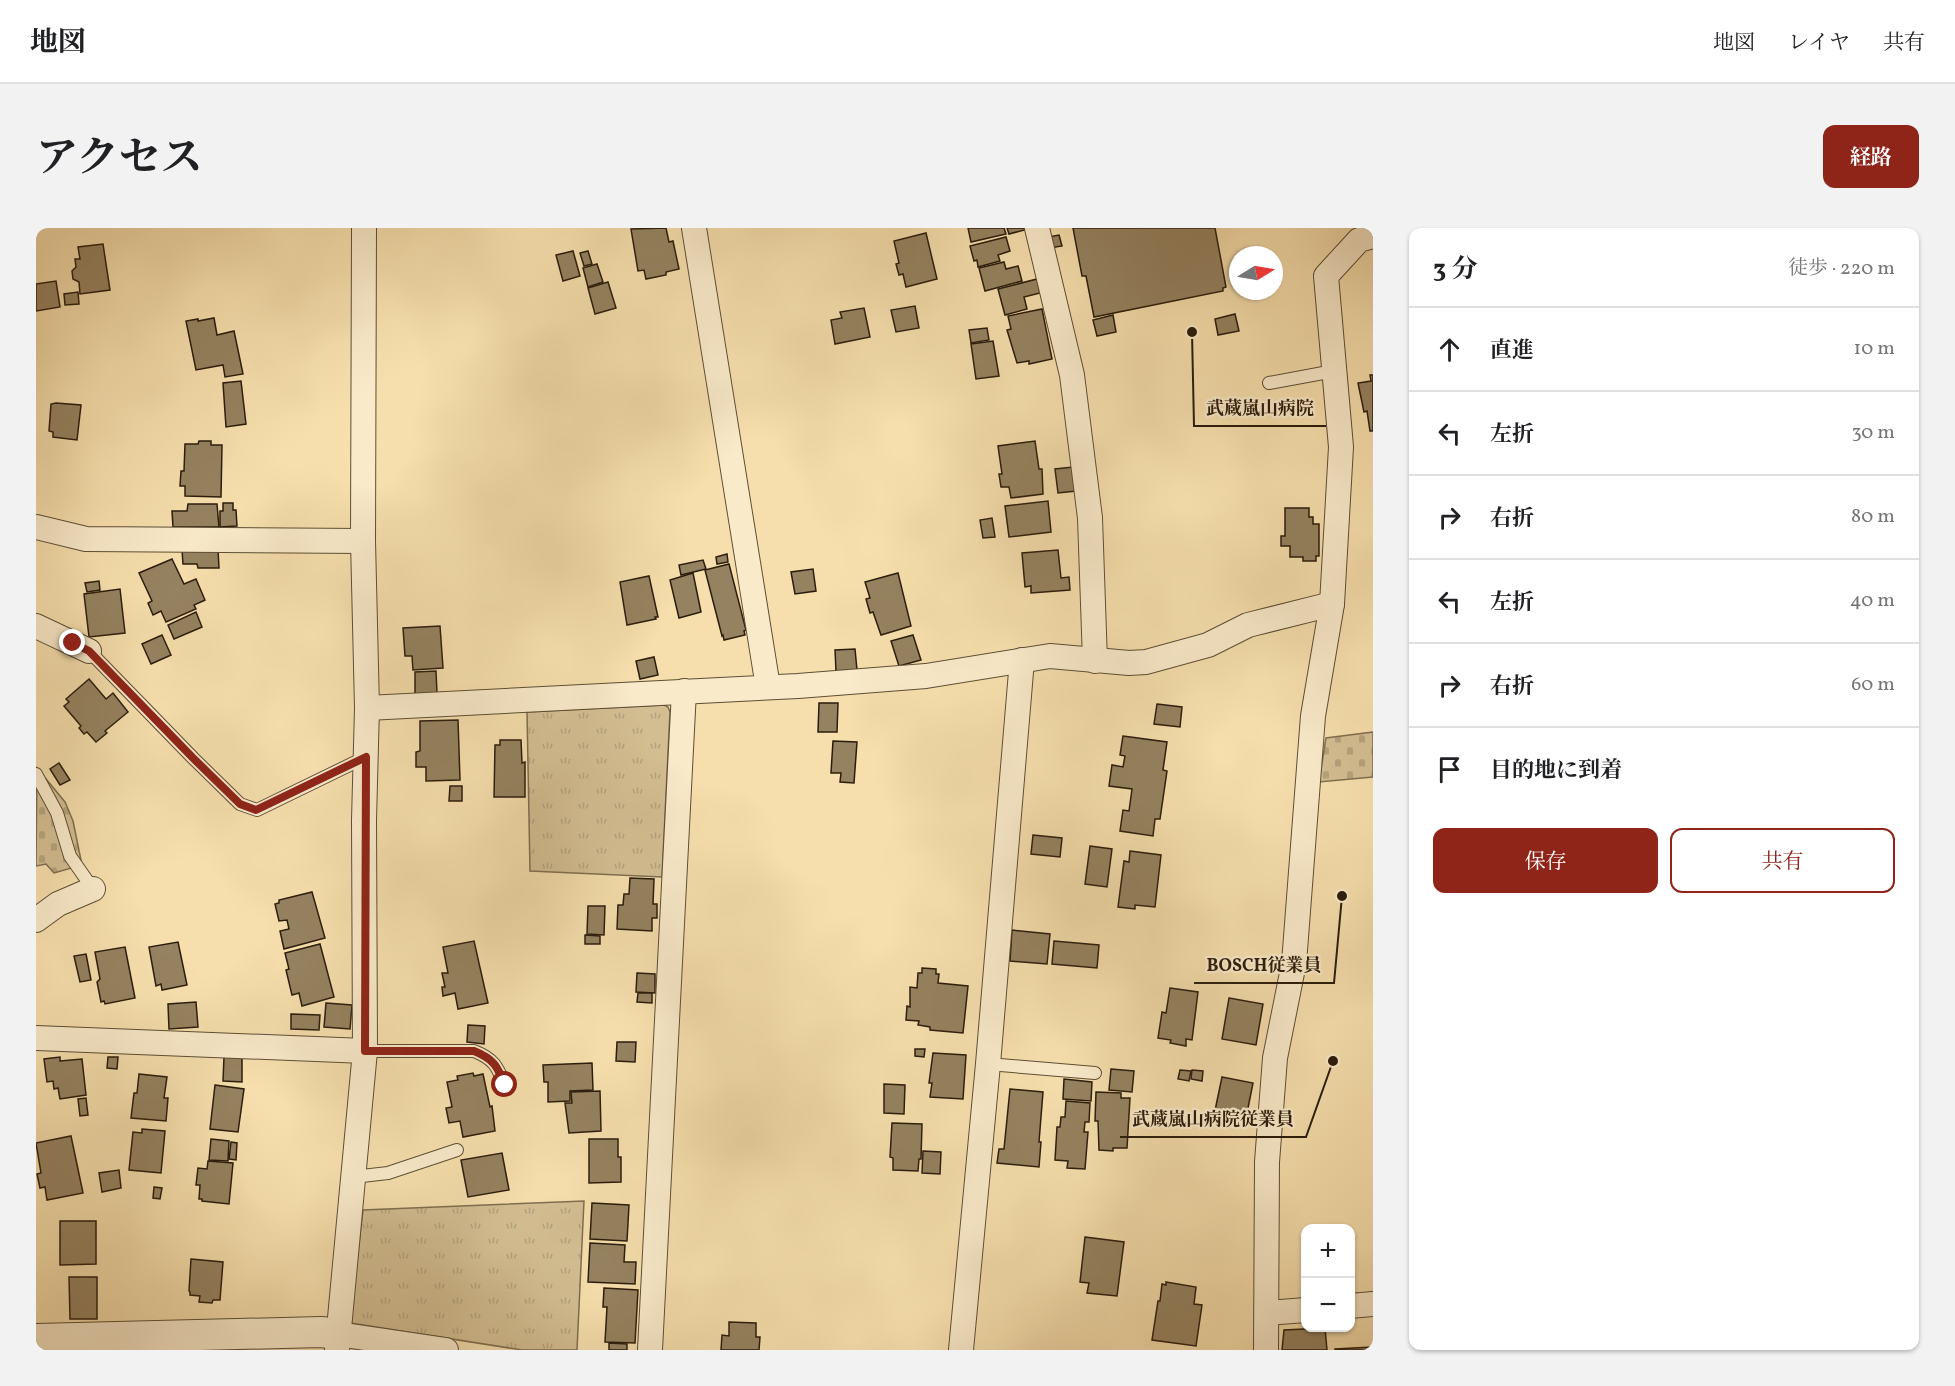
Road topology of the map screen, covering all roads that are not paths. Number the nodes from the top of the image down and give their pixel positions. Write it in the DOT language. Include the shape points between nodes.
graph roads {
  1 [pos="364,228"];
  2 [pos="694,228"];
  3 [pos="1037,228"];
  4 [pos="1373,237"];
  5 [pos="1334,371"];
  6 [pos="1269,383"];
  7 [pos="36,527"];
  8 [pos="363,541"];
  9 [pos="1332,604"];
  10 [pos="36,626"];
  11 [pos="89,651"];
  12 [pos="1022,660"];
  13 [pos="1095,661"];
  14 [pos="768,687"];
  15 [pos="684,691"];
  16 [pos="367,708"];
  17 [pos="366,757"];
  18 [pos="36,774"];
  19 [pos="93,888"];
  20 [pos="36,920"];
  21 [pos="36,1038"];
  22 [pos="365,1051"];
  23 [pos="988,1064"];
  24 [pos="1095,1073"];
  25 [pos="505,1085"];
  26 [pos="457,1150"];
  27 [pos="353,1177"];
  28 [pos="1373,1304"];
  29 [pos="1355,1306"];
  30 [pos="1301,1310"];
  31 [pos="1267,1313"];
  32 [pos="36,1339"];
  33 [pos="338,1342"];
  34 [pos="446,1350"];
  35 [pos="650,1350"];
  36 [pos="961,1350"];
  37 [pos="1266,1350"];
  1 -- 8 [label="street"];
  2 -- 14 [label="street"];
  3 -- 13 [label="street" via="1072,375 1090,518"];
  4 -- 5 [label="street" via="1359,240 1326,276"];
  5 -- 6 [label="lane"];
  5 -- 9 [label="street" via="1341,447"];
  7 -- 8 [label="street" via="86,539"];
  8 -- 16 [label="street"];
  9 -- 13 [label="street" via="1248,625 1208,645 1163,659"];
  9 -- 31 [label="street" via="1313,716 1294,963 1275,1058 1267,1162"];
  10 -- 11 [label="street"];
  11 -- 17 [label="lane" via="240,804 256,810"];
  12 -- 13 [label="street" via="1050,656"];
  12 -- 14 [label="street" via="926,676"];
  12 -- 23 [label="street"];
  14 -- 15 [label="street"];
  15 -- 16 [label="street"];
  15 -- 35 [label="street"];
  16 -- 17 [label="street"];
  17 -- 22 [label="street"];
  18 -- 19 [label="lane" via="57,813 70,856"];
  19 -- 20 [label="street" via="58,904"];
  21 -- 22 [label="street"];
  22 -- 25 [label="lane" via="474,1051 497,1066"];
  22 -- 27 [label="street"];
  23 -- 24 [label="lane"];
  23 -- 36 [label="street"];
  26 -- 27 [label="lane" via="388,1173"];
  27 -- 33 [label="street"];
  28 -- 29 [label="street"];
  30 -- 31 [label="street"];
  31 -- 37 [label="street"];
  32 -- 33 [label="street" via="321,1332"];
  33 -- 34 [label="street"];
}
